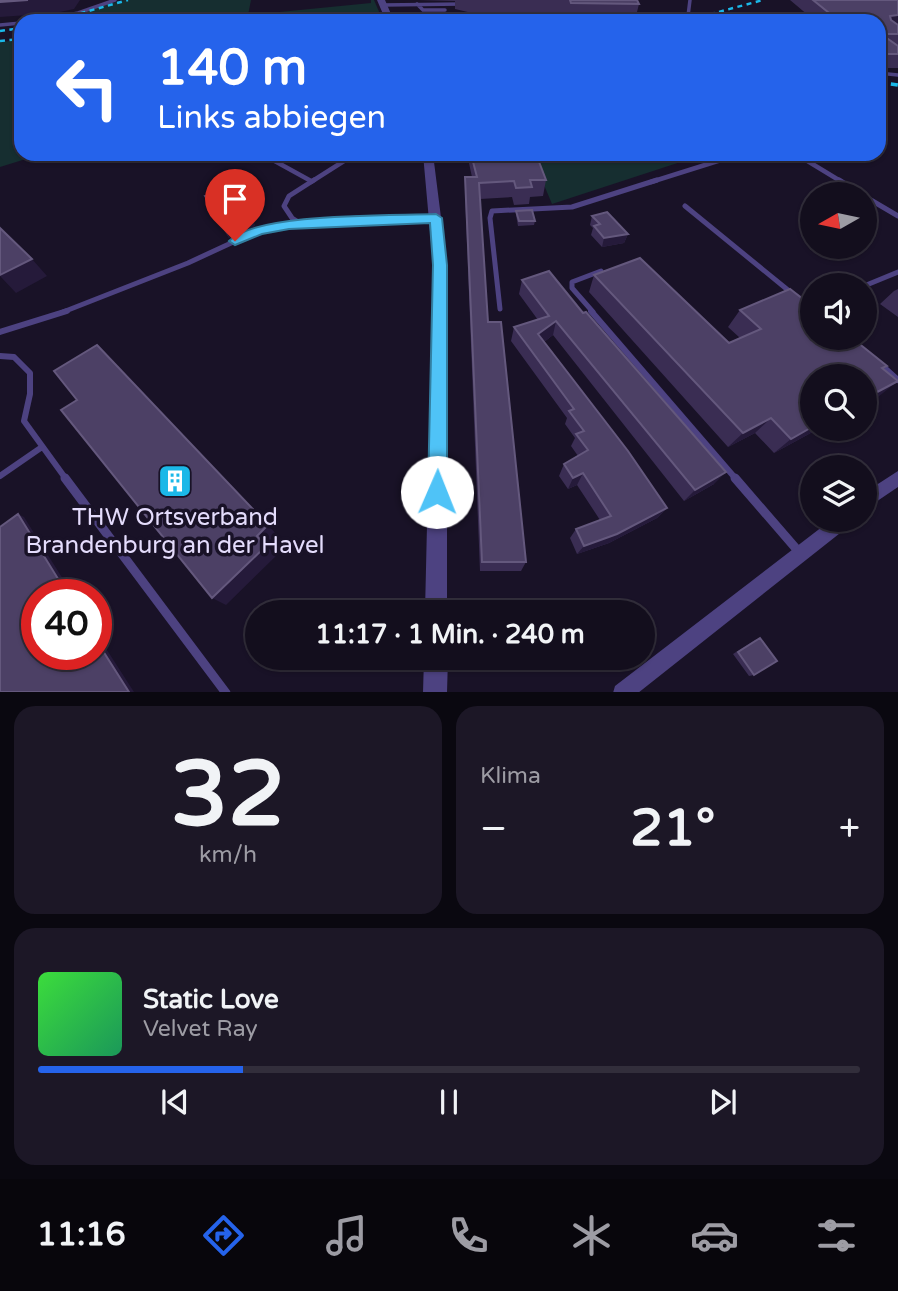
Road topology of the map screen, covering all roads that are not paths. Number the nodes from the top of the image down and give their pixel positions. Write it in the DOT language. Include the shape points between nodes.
graph roads {
  1 [pos="115,0"];
  2 [pos="407,0"];
  3 [pos="382,3"];
  4 [pos="418,4"];
  5 [pos="473,4"];
  6 [pos="445,10"];
  7 [pos="73,14"];
  8 [pos="275,161"];
  9 [pos="344,161"];
  10 [pos="429,161"];
  11 [pos="718,161"];
  12 [pos="807,161"];
  13 [pos="311,181"];
  14 [pos="841,182"];
  15 [pos="877,202"];
  16 [pos="685,206"];
  17 [pos="898,216"];
  18 [pos="436,218"];
  19 [pos="301,224"];
  20 [pos="601,271"];
  21 [pos="898,272"];
  22 [pos="877,281"];
  23 [pos="800,299"];
  24 [pos="500,309"];
  25 [pos="0,332"];
  26 [pos="0,356"];
  27 [pos="876,361"];
  28 [pos="898,380"];
  29 [pos="42,447"];
  30 [pos="0,476"];
  31 [pos="898,478"];
  32 [pos="877,493"];
  33 [pos="826,532"];
  34 [pos="799,552"];
  35 [pos="436,600"];
  36 [pos="436,670"];
  37 [pos="226,692"];
  38 [pos="435,692"];
  39 [pos="622,692"];
  1 -- 7 [label="lane"];
  2 -- 3 [label="lane"];
  3 -- 4 [label="lane"];
  4 -- 5 [label="lane"];
  4 -- 6 [label="lane" via="423,10"];
  8 -- 13 [label="lane"];
  9 -- 13 [label="lane"];
  10 -- 18 [label="street"];
  11 -- 24 [label="lane" via="572,207 492,211"];
  12 -- 14 [label="lane"];
  13 -- 19 [label="lane" via="289,196 284,206"];
  15 -- 17 [label="lane"];
  16 -- 23 [label="lane"];
  18 -- 19 [label="lane"];
  18 -- 35 [label="street" via="440,265"];
  19 -- 25 [label="lane" via="259,230 38,322"];
  20 -- 34 [label="lane" via="572,282 572,288"];
  21 -- 22 [label="lane"];
  26 -- 29 [label="lane" via="14,356 30,373 24,421"];
  27 -- 28 [label="lane"];
  29 -- 30 [label="lane"];
  29 -- 37 [label="lane"];
  31 -- 32 [label="street"];
  33 -- 34 [label="street"];
  34 -- 39 [label="street"];
  36 -- 38 [label="street"];
}
